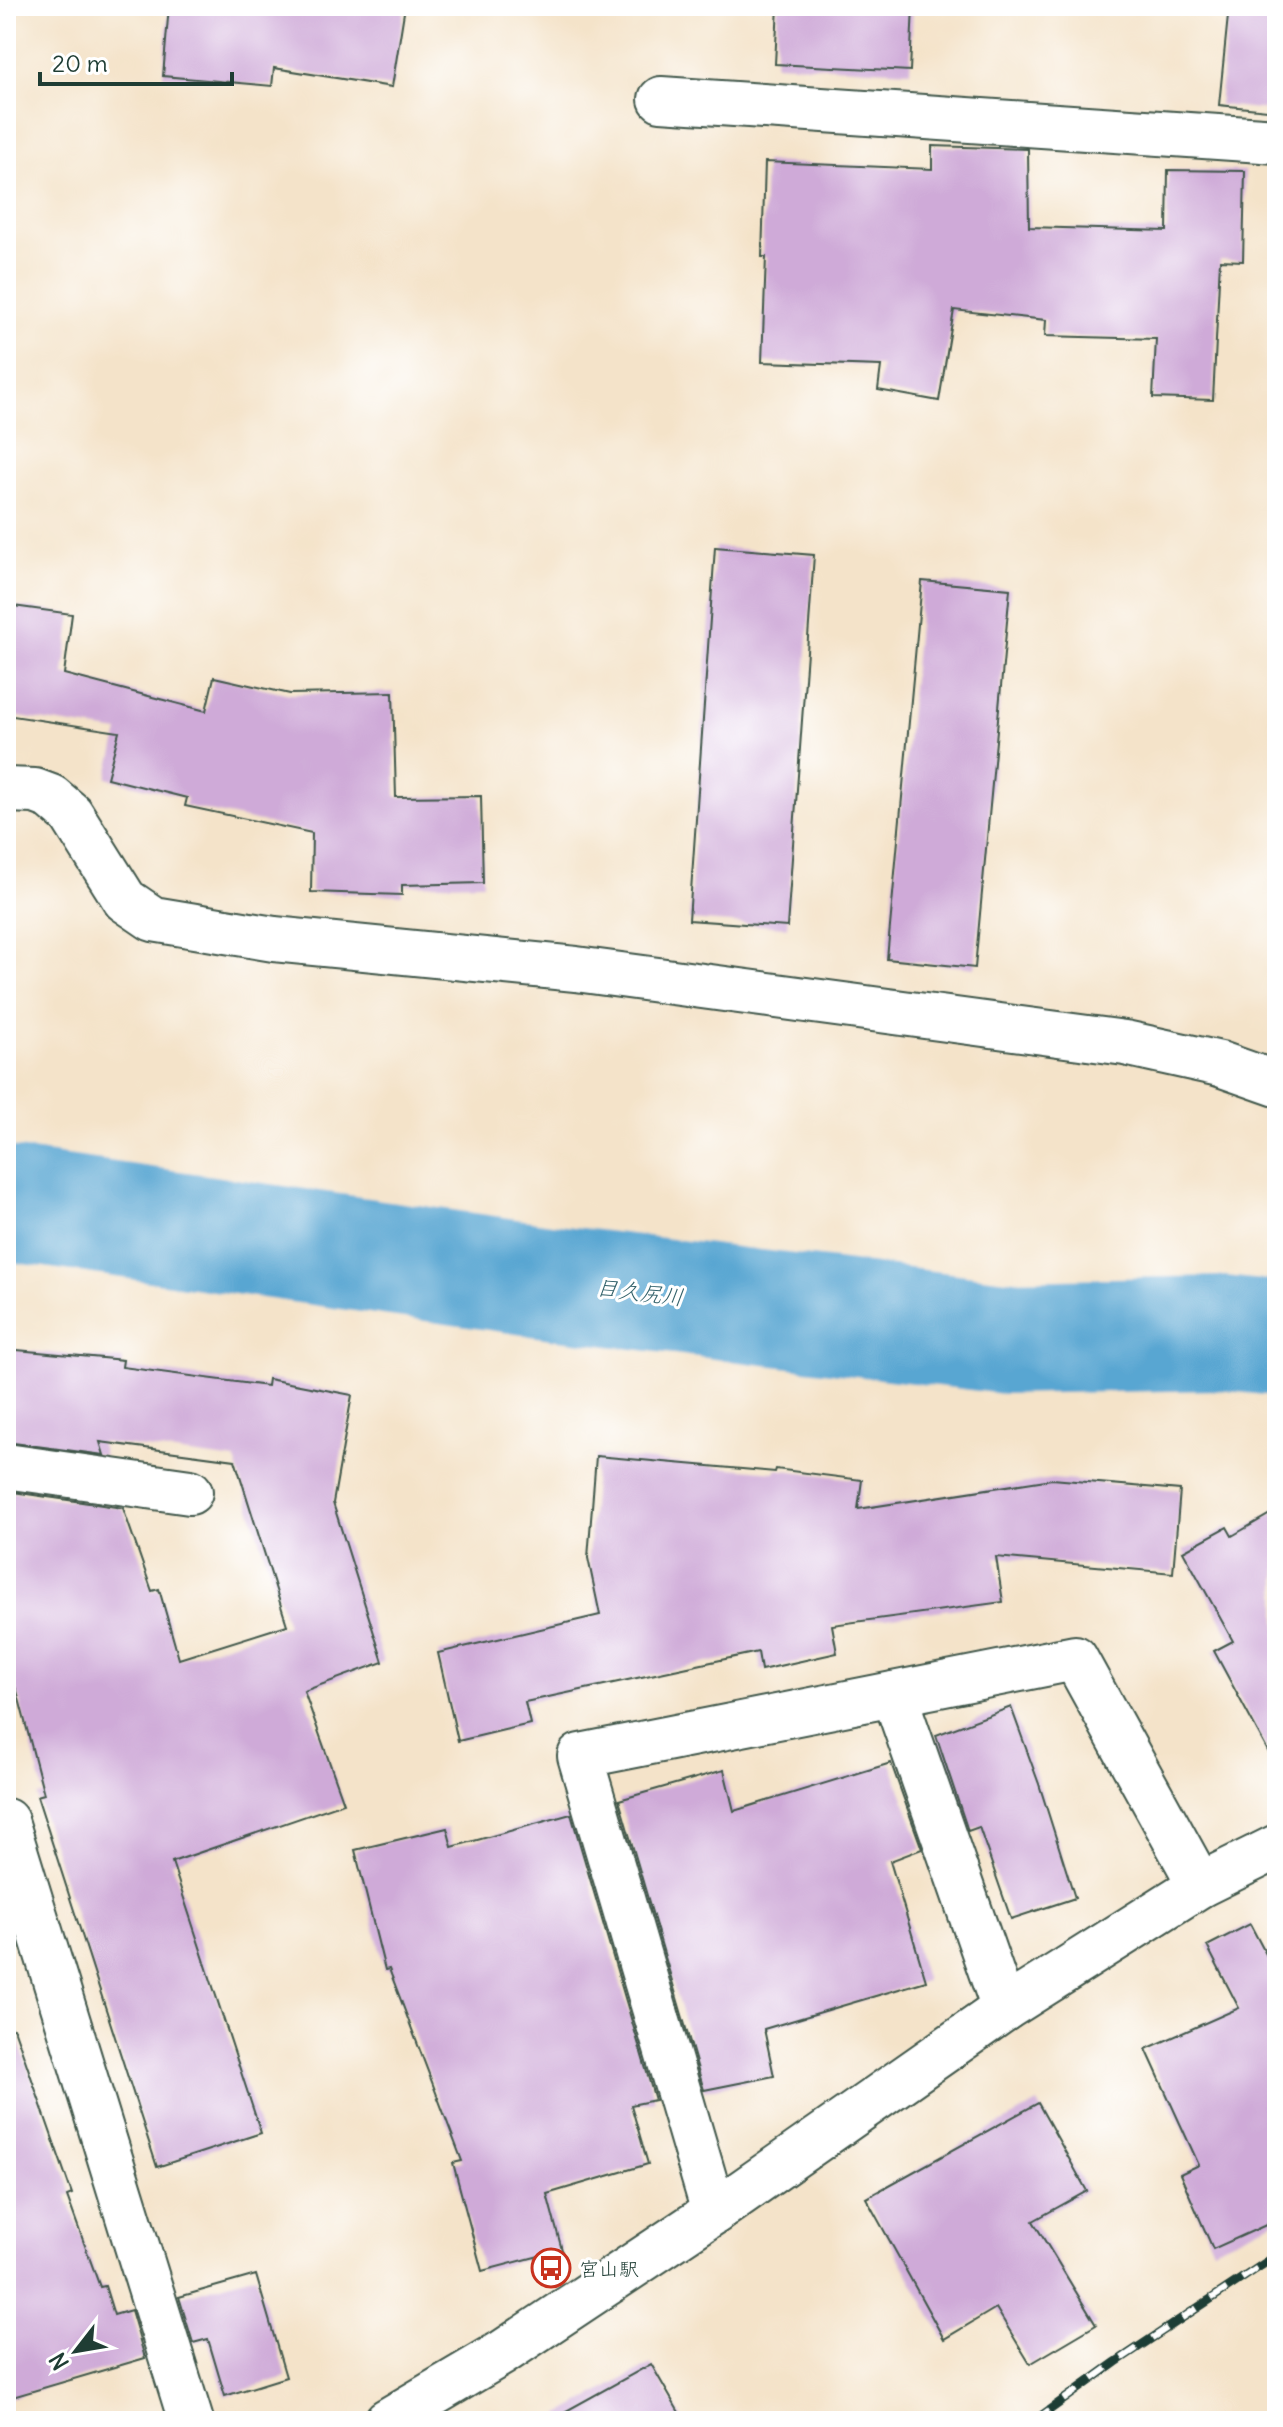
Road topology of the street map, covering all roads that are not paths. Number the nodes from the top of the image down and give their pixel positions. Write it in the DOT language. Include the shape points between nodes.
graph roads {
  1 [pos="661,99"];
  2 [pos="1277,141"];
  3 [pos="6,790"];
  4 [pos="1277,1084"];
  5 [pos="6,1466"];
  6 [pos="190,1492"];
  7 [pos="894,1694"];
  8 [pos="6,1821"];
  9 [pos="1277,1847"];
  10 [pos="1200,1885"];
  11 [pos="1004,2009"];
  12 [pos="714,2212"];
  13 [pos="191,2421"];
  14 [pos="387,2421"];
  1 -- 2 [label="street"];
  3 -- 4 [label="street" via="35,791 71,814 125,900 153,919 274,939 576,969 1125,1043 1220,1064"];
  5 -- 6 [label="street"];
  7 -- 10 [label="street" via="1075,1658"];
  7 -- 11 [label="street"];
  7 -- 12 [label="street" via="580,1756"];
  8 -- 13 [label="street"];
  9 -- 10 [label="street"];
  10 -- 11 [label="street"];
  11 -- 12 [label="street"];
  12 -- 14 [label="street" via="502,2353"];
}
